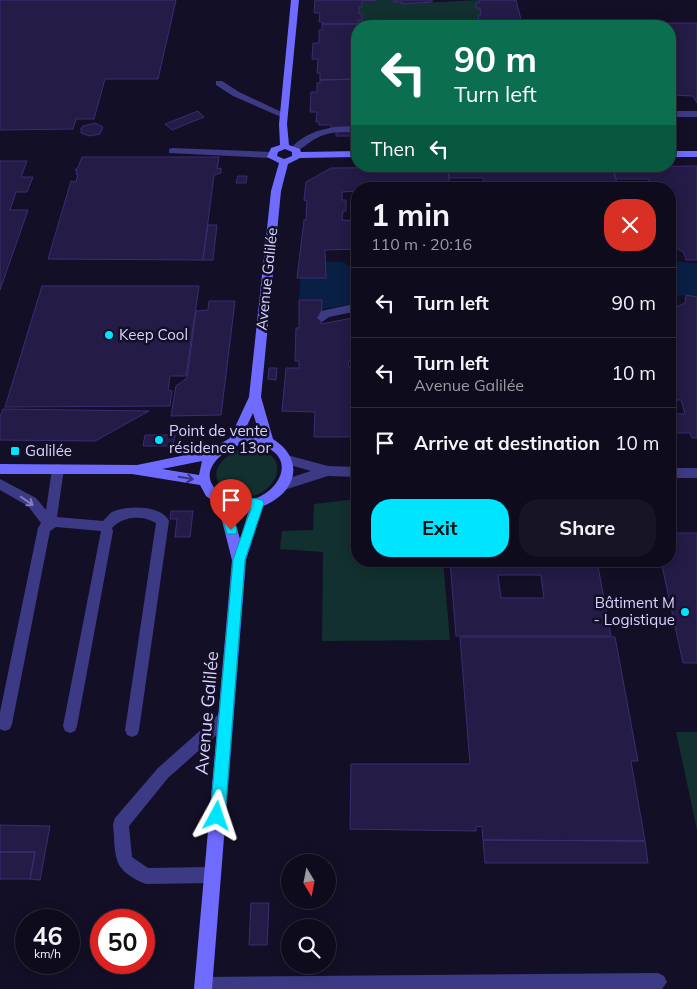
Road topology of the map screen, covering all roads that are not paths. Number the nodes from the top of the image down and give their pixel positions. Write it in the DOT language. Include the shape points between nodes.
graph roads {
  1 [pos="295,0"];
  2 [pos="219,83"];
  3 [pos="284,114"];
  4 [pos="676,114"];
  5 [pos="697,114"];
  6 [pos="351,129"];
  7 [pos="285,146"];
  8 [pos="172,151"];
  9 [pos="297,152"];
  10 [pos="351,154"];
  11 [pos="676,154"];
  12 [pos="697,154"];
  13 [pos="272,155"];
  14 [pos="284,162"];
  15 [pos="351,308"];
  16 [pos="322,318"];
  17 [pos="255,397"];
  18 [pos="235,440"];
  19 [pos="266,441"];
  20 [pos="211,455"];
  21 [pos="287,460"];
  22 [pos="0,469"];
  23 [pos="58,469"];
  24 [pos="132,470"];
  25 [pos="328,471"];
  26 [pos="351,472"];
  27 [pos="676,473"];
  28 [pos="697,473"];
  29 [pos="205,481"];
  30 [pos="0,484"];
  31 [pos="284,485"];
  32 [pos="223,501"];
  33 [pos="258,503"];
  34 [pos="49,524"];
  35 [pos="105,527"];
  36 [pos="239,560"];
  37 [pos="226,717"];
  38 [pos="5,724"];
  39 [pos="70,726"];
  40 [pos="132,730"];
  41 [pos="212,876"];
  42 [pos="658,982"];
  43 [pos="203,987"];
  1 -- 3 [label="main road"];
  2 -- 3 [label="street" via="236,94"];
  3 -- 7 [label="main road"];
  4 -- 5 [label="street"];
  6 -- 9 [label="street" via="328,129 311,136"];
  7 -- 9 [label="main road"];
  7 -- 13 [label="main road" via="274,150"];
  8 -- 13 [label="street"];
  9 -- 10 [label="main road"];
  9 -- 14 [label="main road" via="291,161"];
  11 -- 12 [label="main road"];
  13 -- 14 [label="main road"];
  14 -- 17 [label="main road, Avenue Galilée" via="276,191"];
  15 -- 16 [label="street" via="325,314"];
  17 -- 18 [label="main road, Avenue Galilée"];
  17 -- 19 [label="main road, Avenue Galilée"];
  18 -- 19 [label="main road" via="256,438"];
  18 -- 20 [label="main road" via="217,448"];
  19 -- 21 [label="main road" via="282,452"];
  20 -- 24 [label="main road"];
  20 -- 29 [label="main road" via="206,464"];
  21 -- 25 [label="street"];
  21 -- 31 [label="main road" via="289,468"];
  22 -- 23 [label="main road"];
  23 -- 24 [label="main road"];
  23 -- 34 [label="street"];
  24 -- 29 [label="main road, one-way"];
  25 -- 26 [label="street"];
  25 -- 31 [label="street"];
  27 -- 28 [label="street"];
  29 -- 32 [label="main road" via="215,496"];
  30 -- 34 [label="street, one-way" via="32,502"];
  31 -- 33 [label="main road" via="278,493"];
  32 -- 33 [label="main road"];
  32 -- 36 [label="main road, Avenue Galilée"];
  33 -- 36 [label="main road, Avenue Galilée"];
  34 -- 35 [label="street"];
  34 -- 38 [label="street" via="44,528"];
  35 -- 39 [label="street"];
  35 -- 40 [label="street" via="116,516 155,515 163,521"];
  36 -- 37 [label="main road, Avenue Galilée"];
  37 -- 41 [label="main road, Avenue Galilée"];
  37 -- 41 [label="street" via="163,773 121,824 124,861 146,876"];
  41 -- 43 [label="main road, Avenue Galilée"];
  42 -- 43 [label="street"];
}
